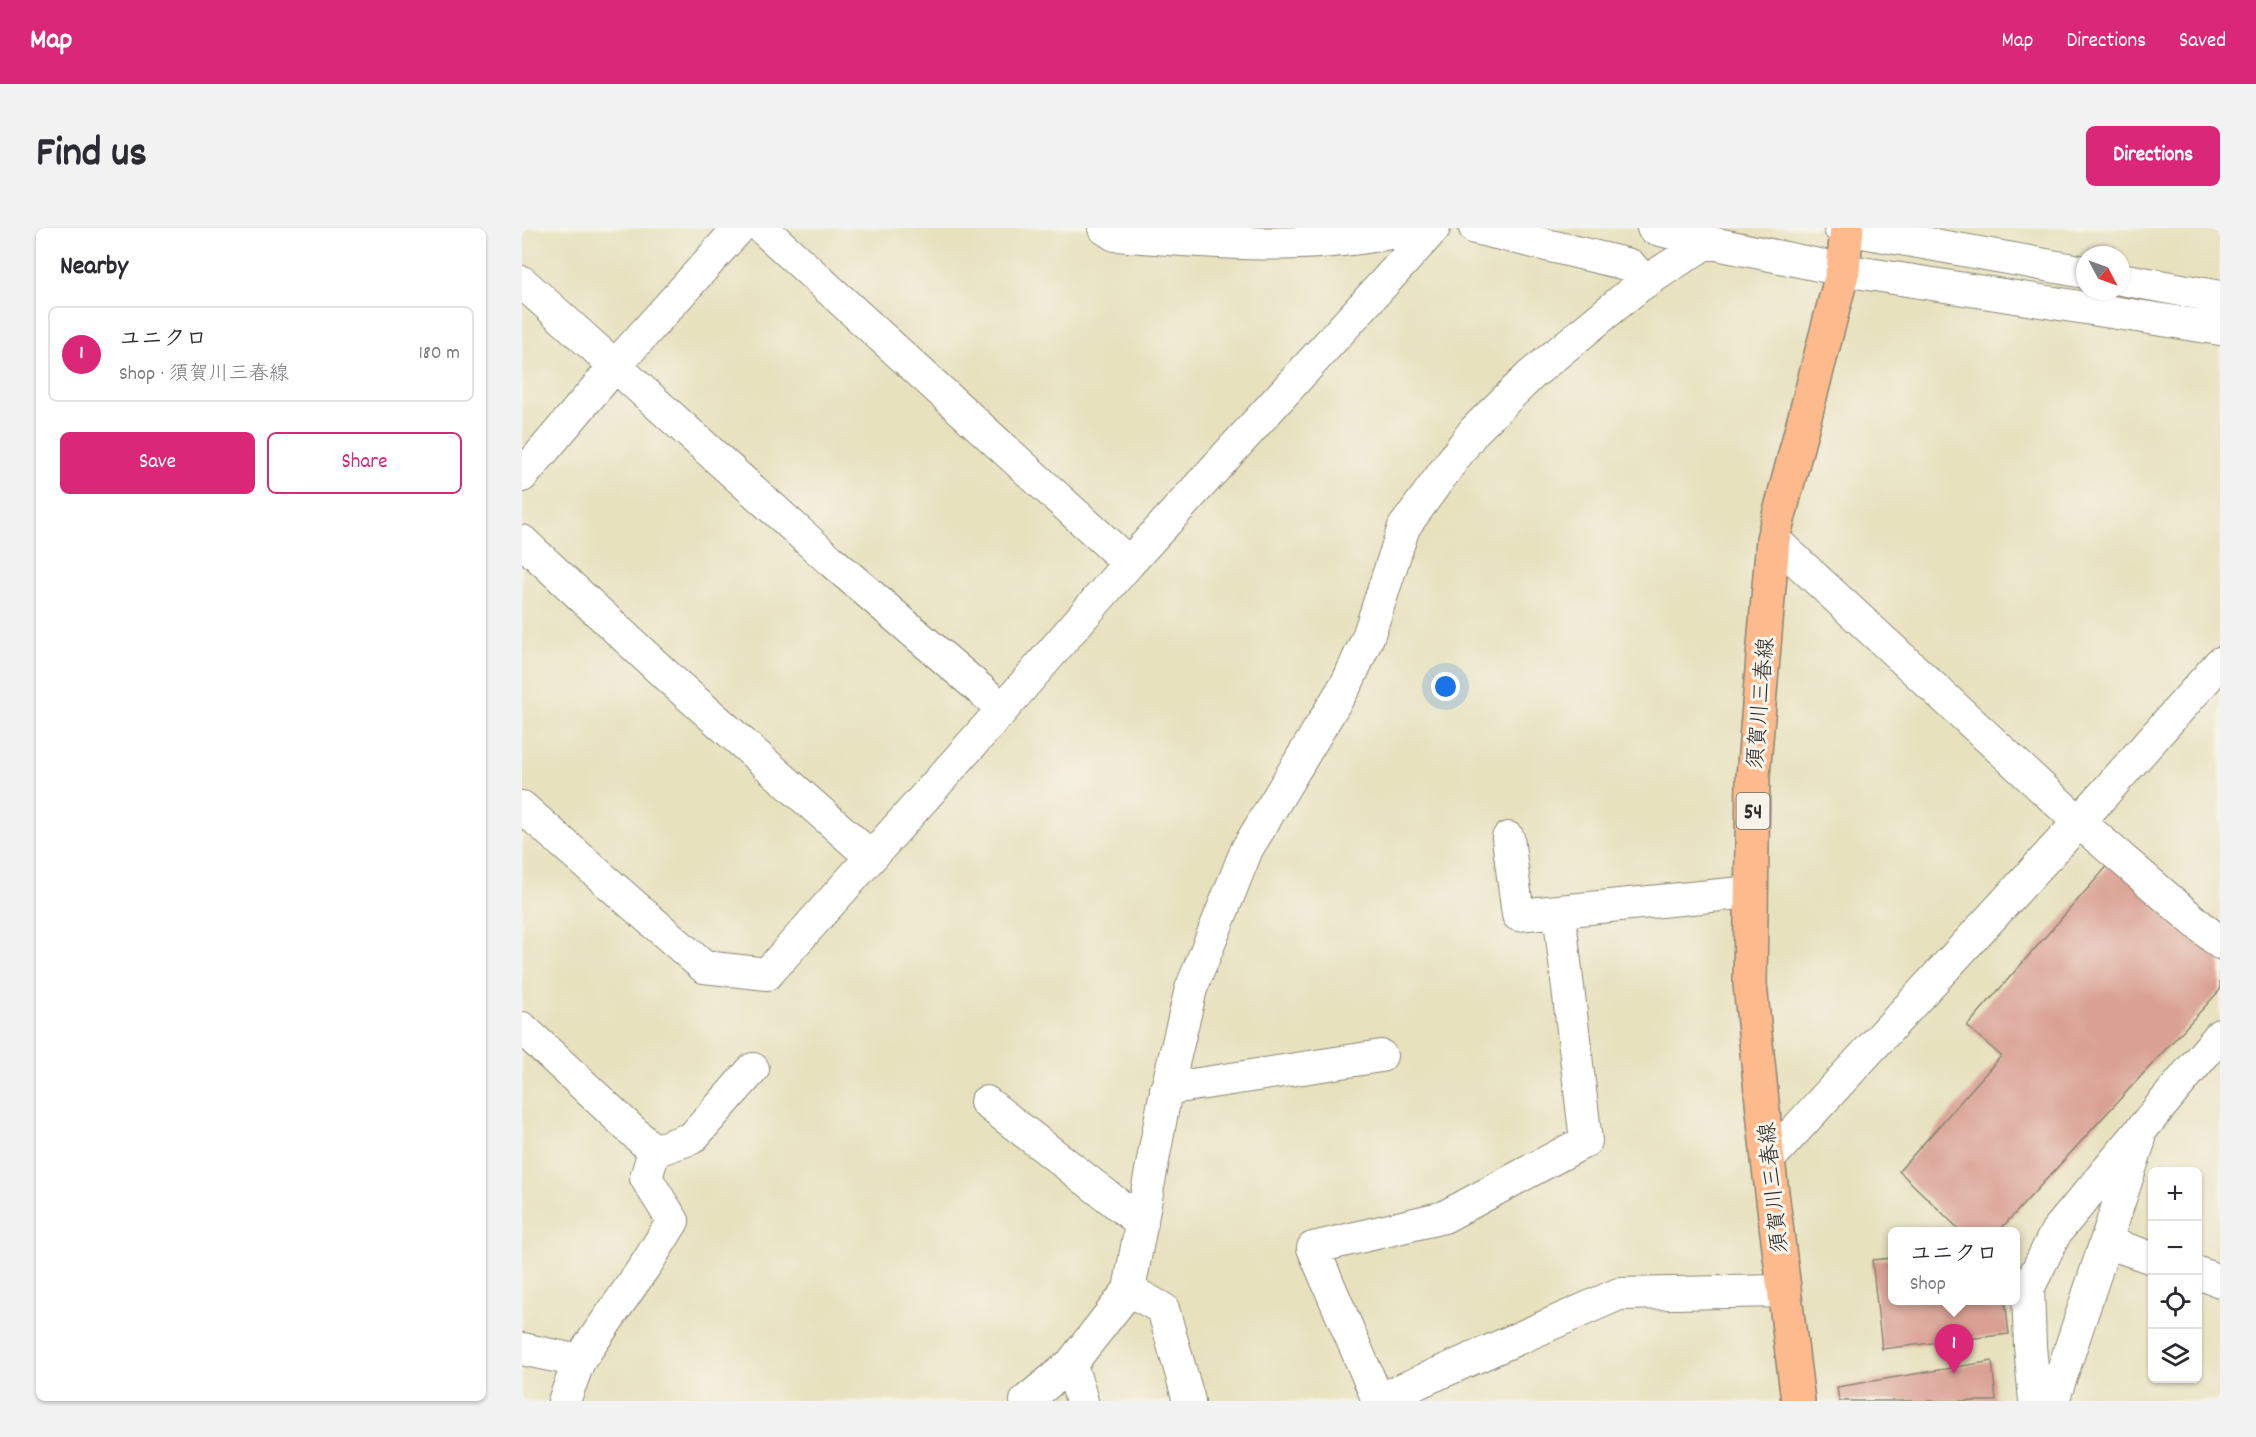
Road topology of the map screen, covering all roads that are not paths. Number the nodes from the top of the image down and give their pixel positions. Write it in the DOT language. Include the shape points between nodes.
graph roads {
  1 [pos="739,228"];
  2 [pos="762,228"];
  3 [pos="1411,228"];
  4 [pos="1434,228"];
  5 [pos="1475,228"];
  6 [pos="1653,228"];
  7 [pos="1844,228"];
  8 [pos="1113,230"];
  9 [pos="1707,242"];
  10 [pos="1843,270"];
  11 [pos="2076,270"];
  12 [pos="2130,281"];
  13 [pos="522,282"];
  14 [pos="1645,282"];
  15 [pos="2220,297"];
  16 [pos="2220,330"];
  17 [pos="615,366"];
  18 [pos="522,476"];
  19 [pos="1773,539"];
  20 [pos="522,541"];
  21 [pos="1129,563"];
  22 [pos="2220,663"];
  23 [pos="1003,709"];
  24 [pos="522,807"];
  25 [pos="2079,822"];
  26 [pos="1508,838"];
  27 [pos="870,856"];
  28 [pos="1751,892"];
  29 [pos="1559,911"];
  30 [pos="2220,943"];
  31 [pos="522,1028"];
  32 [pos="2217,1042"];
  33 [pos="1381,1056"];
  34 [pos="753,1069"];
  35 [pos="1166,1089"];
  36 [pos="986,1102"];
  37 [pos="2145,1124"];
  38 [pos="654,1151"];
  39 [pos="1768,1160"];
  40 [pos="1142,1223"];
  41 [pos="2106,1242"];
  42 [pos="2148,1257"];
  43 [pos="2202,1274"];
  44 [pos="2220,1281"];
  45 [pos="1129,1290"];
  46 [pos="1783,1291"];
  47 [pos="522,1349"];
  48 [pos="579,1361"];
  49 [pos="1071,1364"];
  50 [pos="564,1401"];
  51 [pos="1026,1401"];
  52 [pos="1082,1401"];
  53 [pos="1189,1401"];
  54 [pos="1377,1401"];
  55 [pos="1798,1401"];
  56 [pos="2035,1401"];
  57 [pos="2053,1401"];
  1 -- 17 [label="street"];
  2 -- 21 [label="street"];
  3 -- 8 [label="street" via="1383,236 1288,244"];
  4 -- 21 [label="street"];
  5 -- 14 [label="street" via="1630,265"];
  6 -- 9 [label="street"];
  7 -- 10 [label="main road, 須賀川三春線 / 54"];
  7 -- 11 [label="street"];
  9 -- 10 [label="street"];
  9 -- 14 [label="street"];
  10 -- 16 [label="street"];
  10 -- 19 [label="main road, 須賀川三春線 / 54"];
  12 -- 15 [label="street"];
  13 -- 17 [label="street"];
  14 -- 35 [label="street" via="1531,375 1474,431 1404,527 1368,637 1348,681 1247,849 1191,989"];
  17 -- 18 [label="street"];
  17 -- 23 [label="street"];
  19 -- 25 [label="street"];
  19 -- 28 [label="main road, 須賀川三春線 / 54" via="1753,776"];
  20 -- 27 [label="street"];
  21 -- 23 [label="street"];
  22 -- 25 [label="street"];
  23 -- 27 [label="street"];
  24 -- 27 [label="street" via="704,967 766,974"];
  25 -- 30 [label="street"];
  25 -- 39 [label="street"];
  26 -- 29 [label="street" via="1518,915"];
  28 -- 29 [label="street"];
  28 -- 39 [label="main road, 須賀川三春線 / 54" via="1750,984"];
  29 -- 54 [label="street" via="1586,1141 1444,1217 1313,1248"];
  31 -- 38 [label="street"];
  32 -- 37 [label="street"];
  33 -- 35 [label="street"];
  34 -- 38 [label="street" via="692,1138"];
  35 -- 40 [label="street"];
  36 -- 40 [label="street"];
  37 -- 41 [label="street"];
  37 -- 56 [label="street" via="2056,1232 2028,1289"];
  38 -- 48 [label="street" via="646,1178 673,1221"];
  39 -- 46 [label="main road, 須賀川三春線 / 54"];
  40 -- 45 [label="street"];
  41 -- 42 [label="street"];
  41 -- 57 [label="street"];
  43 -- 44 [label="street"];
  45 -- 49 [label="street"];
  45 -- 53 [label="street" via="1163,1309"];
  46 -- 54 [label="street" via="1619,1294"];
  46 -- 55 [label="main road, 須賀川三春線 / 54"];
  47 -- 48 [label="street"];
  48 -- 50 [label="street"];
  49 -- 51 [label="street"];
  49 -- 52 [label="street"];
}
